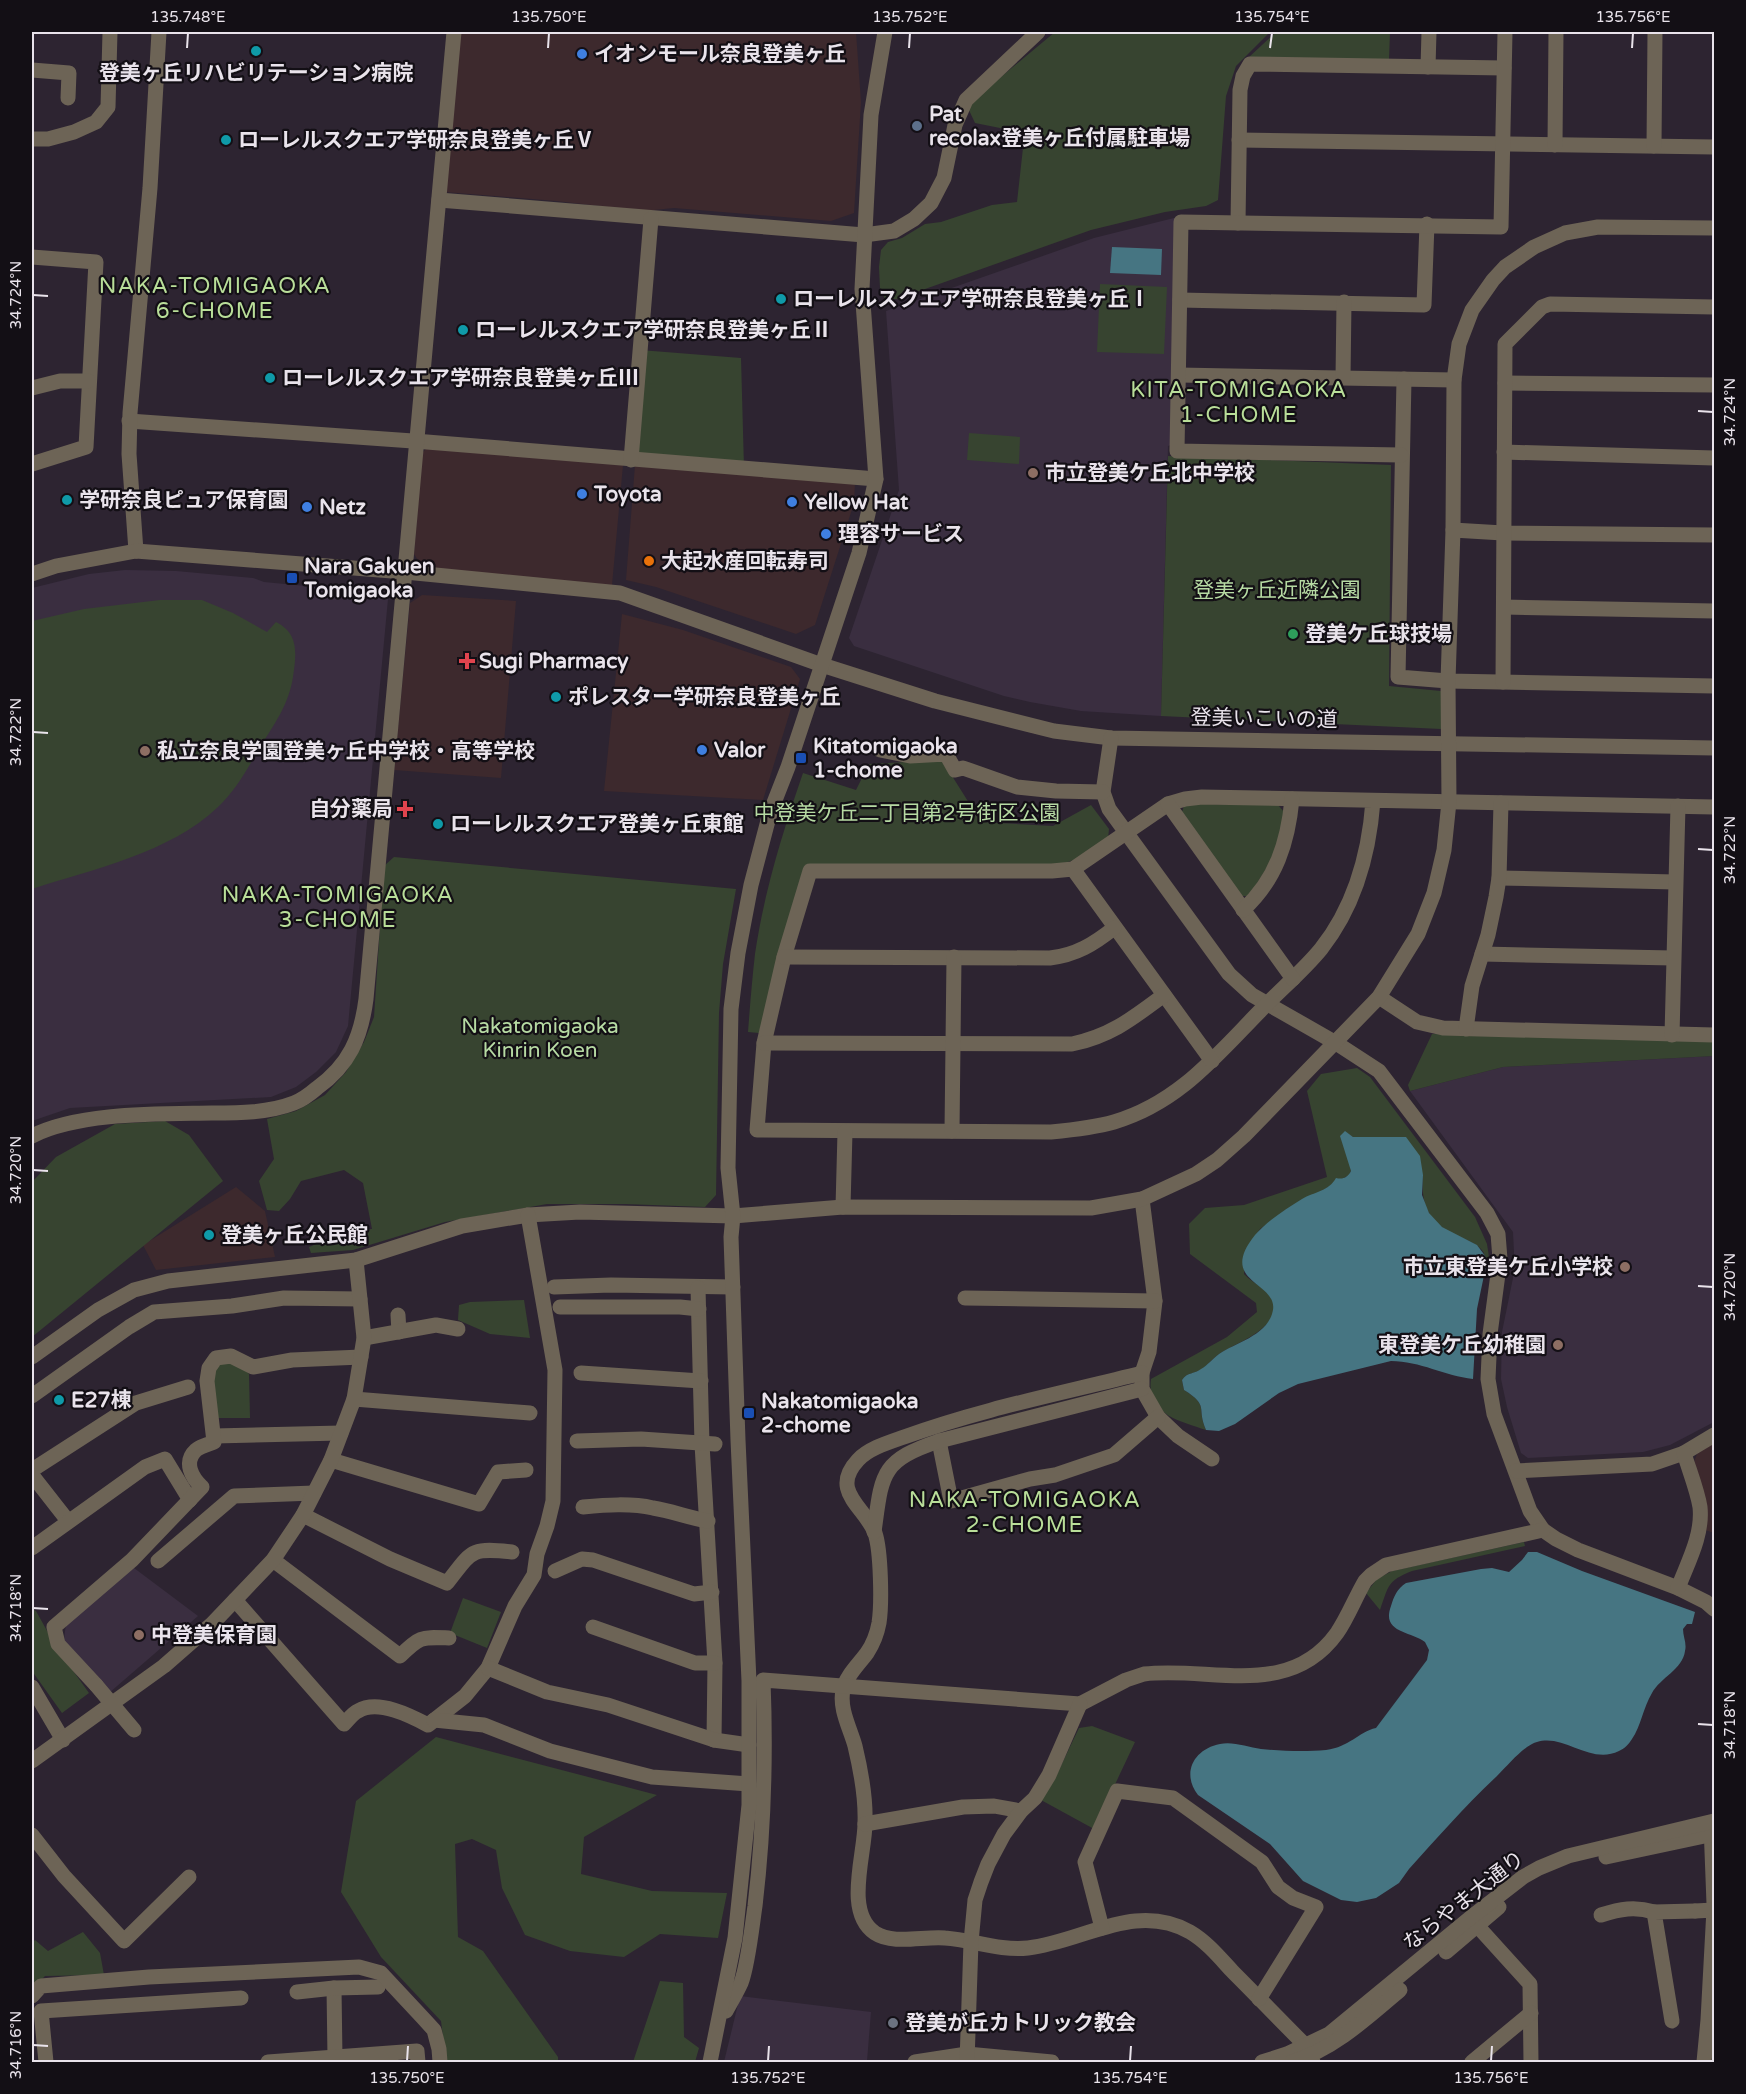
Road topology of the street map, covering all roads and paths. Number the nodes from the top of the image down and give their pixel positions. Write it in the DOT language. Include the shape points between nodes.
graph roads {
  1 [pos="110,32"];
  2 [pos="159,32"];
  3 [pos="454,32"];
  4 [pos="885,32"];
  5 [pos="1038,32"];
  6 [pos="1429,32"];
  7 [pos="1505,32"];
  8 [pos="1556,32"];
  9 [pos="1655,32"];
  10 [pos="1428,67"];
  11 [pos="1504,68"];
  12 [pos="32,70"];
  13 [pos="68,98"];
  14 [pos="32,139"];
  15 [pos="1239,140"];
  16 [pos="1503,144"];
  17 [pos="1555,145"];
  18 [pos="1654,146"];
  19 [pos="1714,147"];
  20 [pos="439,201"];
  21 [pos="651,219"];
  22 [pos="1238,223"];
  23 [pos="1427,224"];
  24 [pos="1714,228"];
  25 [pos="864,236"];
  26 [pos="32,257"];
  27 [pos="1180,300"];
  28 [pos="1344,302"];
  29 [pos="1714,307"];
  30 [pos="1179,375"];
  31 [pos="1343,378"];
  32 [pos="1404,379"];
  33 [pos="1455,380"];
  34 [pos="88,381"];
  35 [pos="1505,383"];
  36 [pos="1714,385"];
  37 [pos="32,388"];
  38 [pos="129,421"];
  39 [pos="417,441"];
  40 [pos="1504,452"];
  41 [pos="1401,456"];
  42 [pos="1714,458"];
  43 [pos="631,460"];
  44 [pos="32,464"];
  45 [pos="876,479"];
  46 [pos="1453,530"];
  47 [pos="1503,533"];
  48 [pos="1714,535"];
  49 [pos="136,551"];
  50 [pos="405,572"];
  51 [pos="32,574"];
  52 [pos="1504,607"];
  53 [pos="1714,611"];
  54 [pos="822,665"];
  55 [pos="1448,681"];
  56 [pos="1503,682"];
  57 [pos="1714,686"];
  58 [pos="1111,738"];
  59 [pos="1449,743"];
  60 [pos="1714,748"];
  61 [pos="880,750"];
  62 [pos="1103,792"];
  63 [pos="1292,800"];
  64 [pos="1373,801"];
  65 [pos="1449,802"];
  66 [pos="1501,803"];
  67 [pos="1168,804"];
  68 [pos="1678,806"];
  69 [pos="1714,807"];
  70 [pos="1128,832"];
  71 [pos="1073,869"];
  72 [pos="1499,878"];
  73 [pos="1675,882"];
  74 [pos="1243,910"];
  75 [pos="1114,928"];
  76 [pos="1482,954"];
  77 [pos="784,957"];
  78 [pos="954,957"];
  79 [pos="1673,958"];
  80 [pos="1293,979"];
  81 [pos="1164,995"];
  82 [pos="1379,997"];
  83 [pos="1267,1004"];
  84 [pos="1466,1029"];
  85 [pos="1672,1035"];
  86 [pos="1714,1035"];
  87 [pos="764,1043"];
  88 [pos="1335,1043"];
  89 [pos="953,1044"];
  90 [pos="1212,1060"];
  91 [pos="952,1131"];
  92 [pos="845,1132"];
  93 [pos="32,1136"];
  94 [pos="1142,1199"];
  95 [pos="843,1207"];
  96 [pos="528,1215"];
  97 [pos="733,1216"];
  98 [pos="356,1260"];
  99 [pos="554,1287"];
  100 [pos="733,1287"];
  101 [pos="698,1288"];
  102 [pos="965,1298"];
  103 [pos="360,1299"];
  104 [pos="1155,1300"];
  105 [pos="560,1307"];
  106 [pos="699,1309"];
  107 [pos="398,1315"];
  108 [pos="458,1329"];
  109 [pos="399,1332"];
  110 [pos="364,1338"];
  111 [pos="32,1357"];
  112 [pos="361,1357"];
  113 [pos="581,1373"];
  114 [pos="1142,1373"];
  115 [pos="701,1381"];
  116 [pos="188,1387"];
  117 [pos="1142,1389"];
  118 [pos="32,1396"];
  119 [pos="354,1399"];
  120 [pos="530,1413"];
  121 [pos="1158,1417"];
  122 [pos="341,1433"];
  123 [pos="1714,1435"];
  124 [pos="214,1436"];
  125 [pos="577,1441"];
  126 [pos="939,1441"];
  127 [pos="709,1444"];
  128 [pos="1684,1453"];
  129 [pos="1212,1459"];
  130 [pos="331,1460"];
  131 [pos="526,1470"];
  132 [pos="1516,1471"];
  133 [pos="32,1475"];
  134 [pos="314,1493"];
  135 [pos="190,1500"];
  136 [pos="583,1507"];
  137 [pos="303,1515"];
  138 [pos="68,1521"];
  139 [pos="708,1521"];
  140 [pos="1543,1530"];
  141 [pos="874,1532"];
  142 [pos="32,1548"];
  143 [pos="512,1552"];
  144 [pos="273,1560"];
  145 [pos="158,1561"];
  146 [pos="555,1571"];
  147 [pos="1678,1588"];
  148 [pos="712,1592"];
  149 [pos="235,1600"];
  150 [pos="1714,1609"];
  151 [pos="593,1627"];
  152 [pos="449,1638"];
  153 [pos="715,1663"];
  154 [pos="488,1668"];
  155 [pos="843,1685"];
  156 [pos="32,1686"];
  157 [pos="1080,1704"];
  158 [pos="434,1720"];
  159 [pos="134,1730"];
  160 [pos="63,1740"];
  161 [pos="714,1740"];
  162 [pos="749,1745"];
  163 [pos="32,1761"];
  164 [pos="749,1784"];
  165 [pos="1021,1811"];
  166 [pos="865,1824"];
  167 [pos="1713,1828"];
  168 [pos="32,1835"];
  169 [pos="189,1877"];
  170 [pos="1714,1904"];
  171 [pos="1714,1910"];
  172 [pos="1654,1912"];
  173 [pos="1601,1915"];
  174 [pos="1474,1922"];
  175 [pos="1102,1928"];
  176 [pos="971,1942"];
  177 [pos="378,1987"];
  178 [pos="334,1988"];
  179 [pos="297,1992"];
  180 [pos="32,1996"];
  181 [pos="241,1998"];
  182 [pos="1259,1998"];
  183 [pos="1530,2013"];
  184 [pos="1672,2021"];
  185 [pos="717,2028"];
  186 [pos="1310,2055"];
  187 [pos="335,2058"];
  188 [pos="967,2058"];
  189 [pos="46,2062"];
  190 [pos="268,2062"];
  191 [pos="418,2062"];
  192 [pos="440,2062"];
  193 [pos="710,2062"];
  194 [pos="915,2062"];
  195 [pos="1052,2062"];
  196 [pos="1263,2062"];
  197 [pos="1292,2062"];
  198 [pos="1472,2062"];
  199 [pos="1531,2062"];
  200 [pos="1704,2062"];
  1 -- 14 [label="street" via="108,107 96,122 74,132"];
  2 -- 38 [label="street" via="150,188"];
  3 -- 20 [label="street"];
  4 -- 25 [label="street" via="871,115"];
  5 -- 25 [label="street" via="966,99 955,125 944,178 931,203 894,231"];
  6 -- 10 [label="street"];
  7 -- 11 [label="street"];
  8 -- 17 [label="street"];
  9 -- 18 [label="street"];
  10 -- 11 [label="street"];
  10 -- 15 [label="street" via="1250,64 1240,90"];
  11 -- 16 [label="street"];
  12 -- 13 [label="street" via="69,73"];
  15 -- 16 [label="street"];
  15 -- 22 [label="street"];
  16 -- 17 [label="street"];
  16 -- 23 [label="street" via="1501,227"];
  17 -- 18 [label="street"];
  18 -- 19 [label="street"];
  20 -- 21 [label="street"];
  20 -- 39 [label="street"];
  21 -- 25 [label="street"];
  21 -- 43 [label="street"];
  22 -- 23 [label="street"];
  22 -- 27 [label="street" via="1181,222"];
  23 -- 28 [label="street" via="1424,305"];
  24 -- 33 [label="street" via="1598,227 1565,233 1534,247 1493,280 1472,310 1459,344"];
  25 -- 45 [label="street" via="862,289"];
  26 -- 34 [label="street" via="96,262"];
  27 -- 28 [label="street"];
  27 -- 30 [label="street"];
  28 -- 31 [label="street"];
  29 -- 35 [label="street" via="1550,304 1504,344"];
  30 -- 31 [label="street"];
  30 -- 41 [label="street" via="1177,451"];
  31 -- 32 [label="street"];
  32 -- 33 [label="street"];
  32 -- 41 [label="street"];
  33 -- 46 [label="street"];
  34 -- 37 [label="street" via="60,381"];
  34 -- 44 [label="street" via="86,447"];
  35 -- 36 [label="street"];
  35 -- 40 [label="street"];
  38 -- 39 [label="street"];
  38 -- 49 [label="street"];
  39 -- 43 [label="street"];
  39 -- 50 [label="street"];
  40 -- 42 [label="street"];
  40 -- 47 [label="street"];
  41 -- 55 [label="street" via="1398,677"];
  43 -- 45 [label="street"];
  45 -- 54 [label="street" via="859,553"];
  46 -- 47 [label="street"];
  46 -- 55 [label="street"];
  47 -- 48 [label="street"];
  47 -- 52 [label="street"];
  49 -- 50 [label="street, 登美いこいの道"];
  49 -- 51 [label="street, 登美いこいの道"];
  50 -- 54 [label="street, 登美いこいの道" via="620,593"];
  50 -- 93 [label="street" via="366,999 359,1035 342,1067 310,1094 279,1108 82,1120 62,1123"];
  52 -- 53 [label="street"];
  52 -- 56 [label="street"];
  54 -- 58 [label="street, 登美いこいの道" via="998,718 1054,731"];
  54 -- 97 [label="street" via="770,813 738,953 731,1009 728,1168"];
  55 -- 56 [label="street"];
  55 -- 59 [label="street"];
  56 -- 57 [label="street"];
  58 -- 59 [label="street, 登美いこいの道"];
  58 -- 62 [label="street"];
  59 -- 60 [label="street, 登美いこいの道"];
  59 -- 65 [label="street"];
  61 -- 62 [label="street" via="910,756 946,754 955,770 963,768 1017,787"];
  62 -- 70 [label="street" via="1109,809"];
  63 -- 64 [label="street"];
  63 -- 67 [label="street" via="1202,797"];
  63 -- 74 [label="street" via="1280,857 1264,887"];
  64 -- 65 [label="street"];
  64 -- 80 [label="street" via="1365,858 1352,897 1332,933"];
  65 -- 66 [label="street"];
  65 -- 82 [label="street" via="1443,858 1427,914 1408,953"];
  66 -- 68 [label="street"];
  66 -- 72 [label="street"];
  67 -- 70 [label="street"];
  67 -- 74 [label="street"];
  68 -- 69 [label="street"];
  68 -- 73 [label="street"];
  70 -- 71 [label="street"];
  70 -- 83 [label="street" via="1223,968"];
  71 -- 75 [label="street"];
  71 -- 77 [label="street" via="810,872"];
  72 -- 73 [label="street"];
  72 -- 76 [label="street"];
  73 -- 79 [label="street"];
  74 -- 80 [label="street"];
  75 -- 78 [label="street" via="1088,948 1060,957"];
  75 -- 81 [label="street"];
  76 -- 79 [label="street"];
  76 -- 84 [label="street" via="1472,986"];
  77 -- 78 [label="street"];
  77 -- 87 [label="street"];
  78 -- 89 [label="street"];
  79 -- 85 [label="street"];
  80 -- 83 [label="street"];
  81 -- 89 [label="street" via="1119,1028 1085,1041 1060,1045"];
  81 -- 90 [label="street"];
  82 -- 84 [label="street" via="1426,1025"];
  82 -- 88 [label="street"];
  83 -- 88 [label="street"];
  83 -- 90 [label="street"];
  84 -- 85 [label="street"];
  85 -- 86 [label="street"];
  87 -- 89 [label="street"];
  87 -- 92 [label="street" via="757,1130"];
  88 -- 94 [label="street" via="1217,1160"];
  88 -- 132 [label="street" via="1379,1071 1487,1213 1498,1234 1500,1259 1488,1379 1494,1414"];
  89 -- 91 [label="street"];
  90 -- 91 [label="street" via="1164,1101 1112,1123 1051,1132"];
  91 -- 92 [label="street"];
  92 -- 95 [label="street"];
  94 -- 95 [label="street" via="1090,1208"];
  94 -- 104 [label="street"];
  95 -- 97 [label="street"];
  96 -- 97 [label="street" via="580,1212"];
  96 -- 98 [label="street" via="462,1226"];
  96 -- 154 [label="street" via="555,1370 553,1501 534,1575 515,1606"];
  97 -- 100 [label="street"];
  98 -- 103 [label="street"];
  98 -- 111 [label="street" via="168,1281 134,1290 98,1310"];
  99 -- 101 [label="street"];
  100 -- 101 [label="street"];
  100 -- 162 [label="street" via="750,1681"];
  101 -- 106 [label="street"];
  102 -- 104 [label="street"];
  103 -- 110 [label="street"];
  103 -- 118 [label="street" via="284,1298 154,1312"];
  104 -- 114 [label="street" via="1149,1352"];
  105 -- 106 [label="street"];
  106 -- 115 [label="street"];
  107 -- 109 [label="street"];
  108 -- 109 [label="street" via="436,1325"];
  109 -- 110 [label="street"];
  110 -- 112 [label="street"];
  112 -- 119 [label="street"];
  112 -- 124 [label="street" via="292,1360 253,1367 231,1356 216,1358 207,1381"];
  113 -- 115 [label="street"];
  114 -- 117 [label="street"];
  114 -- 141 [label="street" via="939,1424 863,1456 850,1473 848,1492"];
  115 -- 127 [label="street"];
  116 -- 133 [label="street" via="136,1403"];
  117 -- 121 [label="street"];
  117 -- 126 [label="street"];
  119 -- 120 [label="street"];
  119 -- 122 [label="street"];
  121 -- 126 [label="street" via="1114,1455 1055,1475 951,1501"];
  121 -- 129 [label="street"];
  122 -- 124 [label="street"];
  122 -- 130 [label="street"];
  123 -- 128 [label="street"];
  124 -- 135 [label="street" via="214,1442 197,1448 190,1458 190,1471 202,1487"];
  125 -- 127 [label="street" via="641,1439"];
  126 -- 141 [label="street" via="900,1458 890,1467 882,1480"];
  127 -- 139 [label="street"];
  128 -- 132 [label="street" via="1652,1464"];
  128 -- 147 [label="street" via="1700,1518 1697,1538"];
  130 -- 131 [label="street" via="479,1504 498,1472"];
  130 -- 134 [label="street"];
  132 -- 140 [label="street" via="1530,1510"];
  133 -- 138 [label="street"];
  134 -- 137 [label="street"];
  134 -- 145 [label="street" via="234,1497"];
  135 -- 138 [label="street" via="165,1459 145,1467"];
  135 -- 159 [label="street, bridge" via="132,1560 54,1628 58,1644"];
  136 -- 139 [label="street" via="652,1507"];
  137 -- 143 [label="street" via="447,1583 472,1553 487,1549"];
  137 -- 144 [label="street"];
  138 -- 142 [label="street"];
  139 -- 148 [label="street"];
  140 -- 147 [label="street" via="1578,1550"];
  140 -- 157 [label="street" via="1378,1569 1365,1581 1338,1632 1312,1657 1291,1669 1255,1676 1144,1674"];
  141 -- 155 [label="street" via="879,1560 879,1620 868,1652"];
  144 -- 149 [label="street"];
  144 -- 152 [label="street" via="400,1656 417,1640"];
  146 -- 148 [label="street" via="582,1559 593,1560 694,1594"];
  147 -- 150 [label="street"];
  148 -- 153 [label="street"];
  149 -- 158 [label="street" via="344,1724 358,1711 370,1707 405,1713 428,1725"];
  149 -- 160 [label="street" via="164,1666"];
  151 -- 153 [label="street" via="695,1663"];
  153 -- 161 [label="street"];
  154 -- 158 [label="street" via="465,1696"];
  154 -- 161 [label="street" via="547,1692 608,1705"];
  155 -- 157 [label="street"];
  155 -- 166 [label="street" via="841,1703 863,1783"];
  155 -- 185 [label="street" via="764,1680 764,1797 752,1926 742,1981"];
  156 -- 160 [label="street"];
  157 -- 165 [label="street" via="1049,1775 1035,1798"];
  158 -- 164 [label="street" via="484,1725 550,1751 652,1777"];
  160 -- 163 [label="street"];
  161 -- 162 [label="street"];
  162 -- 164 [label="street"];
  164 -- 185 [label="street" via="735,1938"];
  165 -- 166 [label="street" via="994,1806 963,1807"];
  165 -- 176 [label="street" via="995,1849 981,1882"];
  166 -- 176 [label="street" via="858,1904 868,1927 893,1940 934,1937"];
  167 -- 170 [label="street"];
  167 -- 174 [label="street, ならやま大通り" via="1568,1856 1523,1877"];
  168 -- 169 [label="street" via="124,1941"];
  171 -- 172 [label="street, bridge"];
  171 -- 200 [label="street"];
  172 -- 173 [label="street" via="1621,1908"];
  172 -- 184 [label="street"];
  174 -- 183 [label="street" via="1530,1983"];
  174 -- 186 [label="street, ならやま大通り" via="1329,2034"];
  175 -- 176 [label="street" via="1029,1948 1003,1949"];
  175 -- 182 [label="street" via="1141,1919 1178,1926 1200,1939"];
  175 -- 182 [label="street" via="1085,1862 1117,1791 1173,1798 1262,1862 1278,1887 1316,1907"];
  176 -- 188 [label="street"];
  177 -- 178 [label="street"];
  178 -- 179 [label="street"];
  178 -- 187 [label="street"];
  180 -- 192 [label="street" via="41,1986 359,1967 381,1973 423,2018 434,2031"];
  181 -- 189 [label="street" via="41,2011"];
  182 -- 186 [label="street"];
  183 -- 198 [label="street"];
  183 -- 199 [label="street"];
  185 -- 193 [label="street"];
  186 -- 196 [label="street, ならやま大通り"];
  186 -- 197 [label="street"];
  187 -- 190 [label="street"];
  187 -- 191 [label="street" via="417,2051"];
  188 -- 194 [label="street"];
  188 -- 195 [label="street"];
}
